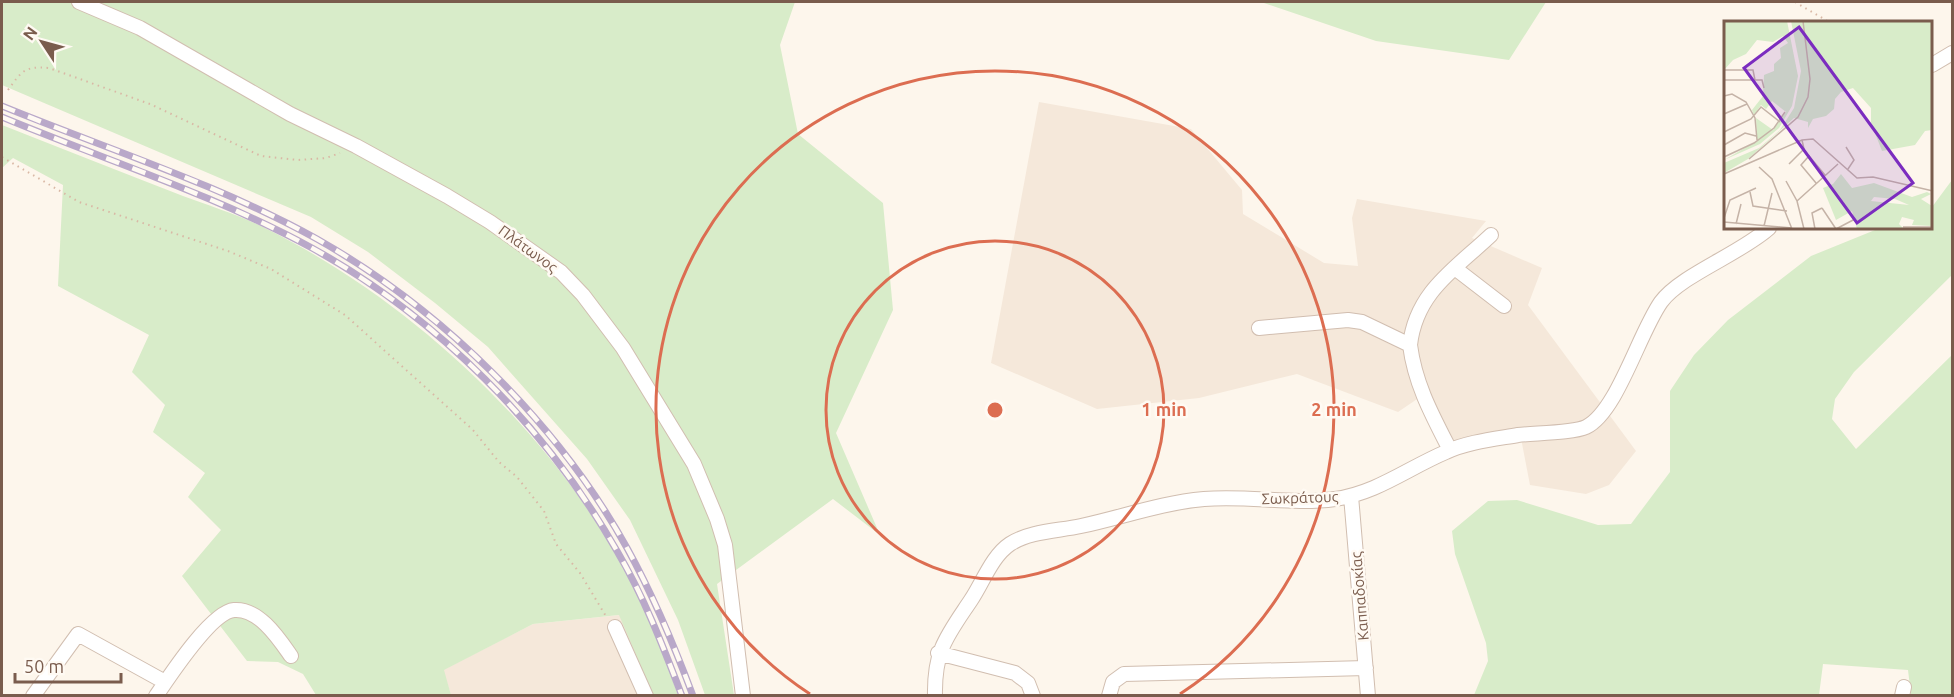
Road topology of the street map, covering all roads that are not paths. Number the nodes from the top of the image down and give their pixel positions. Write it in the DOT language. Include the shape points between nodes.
graph roads {
  1 [pos="79,2"];
  2 [pos="1953,53"];
  3 [pos="1933,63"];
  4 [pos="1766,230"];
  5 [pos="1491,235"];
  6 [pos="1456,269"];
  7 [pos="1504,306"];
  8 [pos="1259,328"];
  9 [pos="1410,345"];
  10 [pos="1450,450"];
  11 [pos="1351,496"];
  12 [pos="615,627"];
  13 [pos="938,654"];
  14 [pos="291,656"];
  15 [pos="1366,668"];
  16 [pos="165,682"];
  17 [pos="33,696"];
  18 [pos="156,696"];
  19 [pos="646,696"];
  20 [pos="743,696"];
  21 [pos="935,696"];
  22 [pos="1033,696"];
  23 [pos="1109,696"];
  24 [pos="1368,696"];
  1 -- 20 [label="street, Πλάτωνος" via="140,28 290,114 356,146 490,222 561,272 622,348 694,464 725,545"];
  2 -- 3 [label="street"];
  4 -- 10 [label="street, Σωκράτους" via="1669,293 1640,340 1615,394 1592,423 1580,429 1515,436"];
  5 -- 6 [label="street"];
  6 -- 7 [label="street"];
  6 -- 9 [label="street" via="1424,298 1412,323"];
  8 -- 9 [label="street" via="1348,320 1362,322"];
  9 -- 10 [label="street" via="1413,371"];
  10 -- 11 [label="street, Σωκράτους" via="1382,486"];
  11 -- 13 [label="street, Σωκράτους" via="1299,501 1185,501 1019,539 999,555"];
  11 -- 15 [label="street, Καππαδοκίας"];
  12 -- 19 [label="street"];
  13 -- 21 [label="street, Σωκράτους"];
  13 -- 22 [label="street" via="1020,676"];
  14 -- 16 [label="street" via="266,626 250,614 234,610 209,627"];
  15 -- 23 [label="street" via="1124,674 1113,682"];
  15 -- 24 [label="street, Καππαδοκίας"];
  16 -- 17 [label="street" via="78,634"];
  16 -- 18 [label="street"];
}
